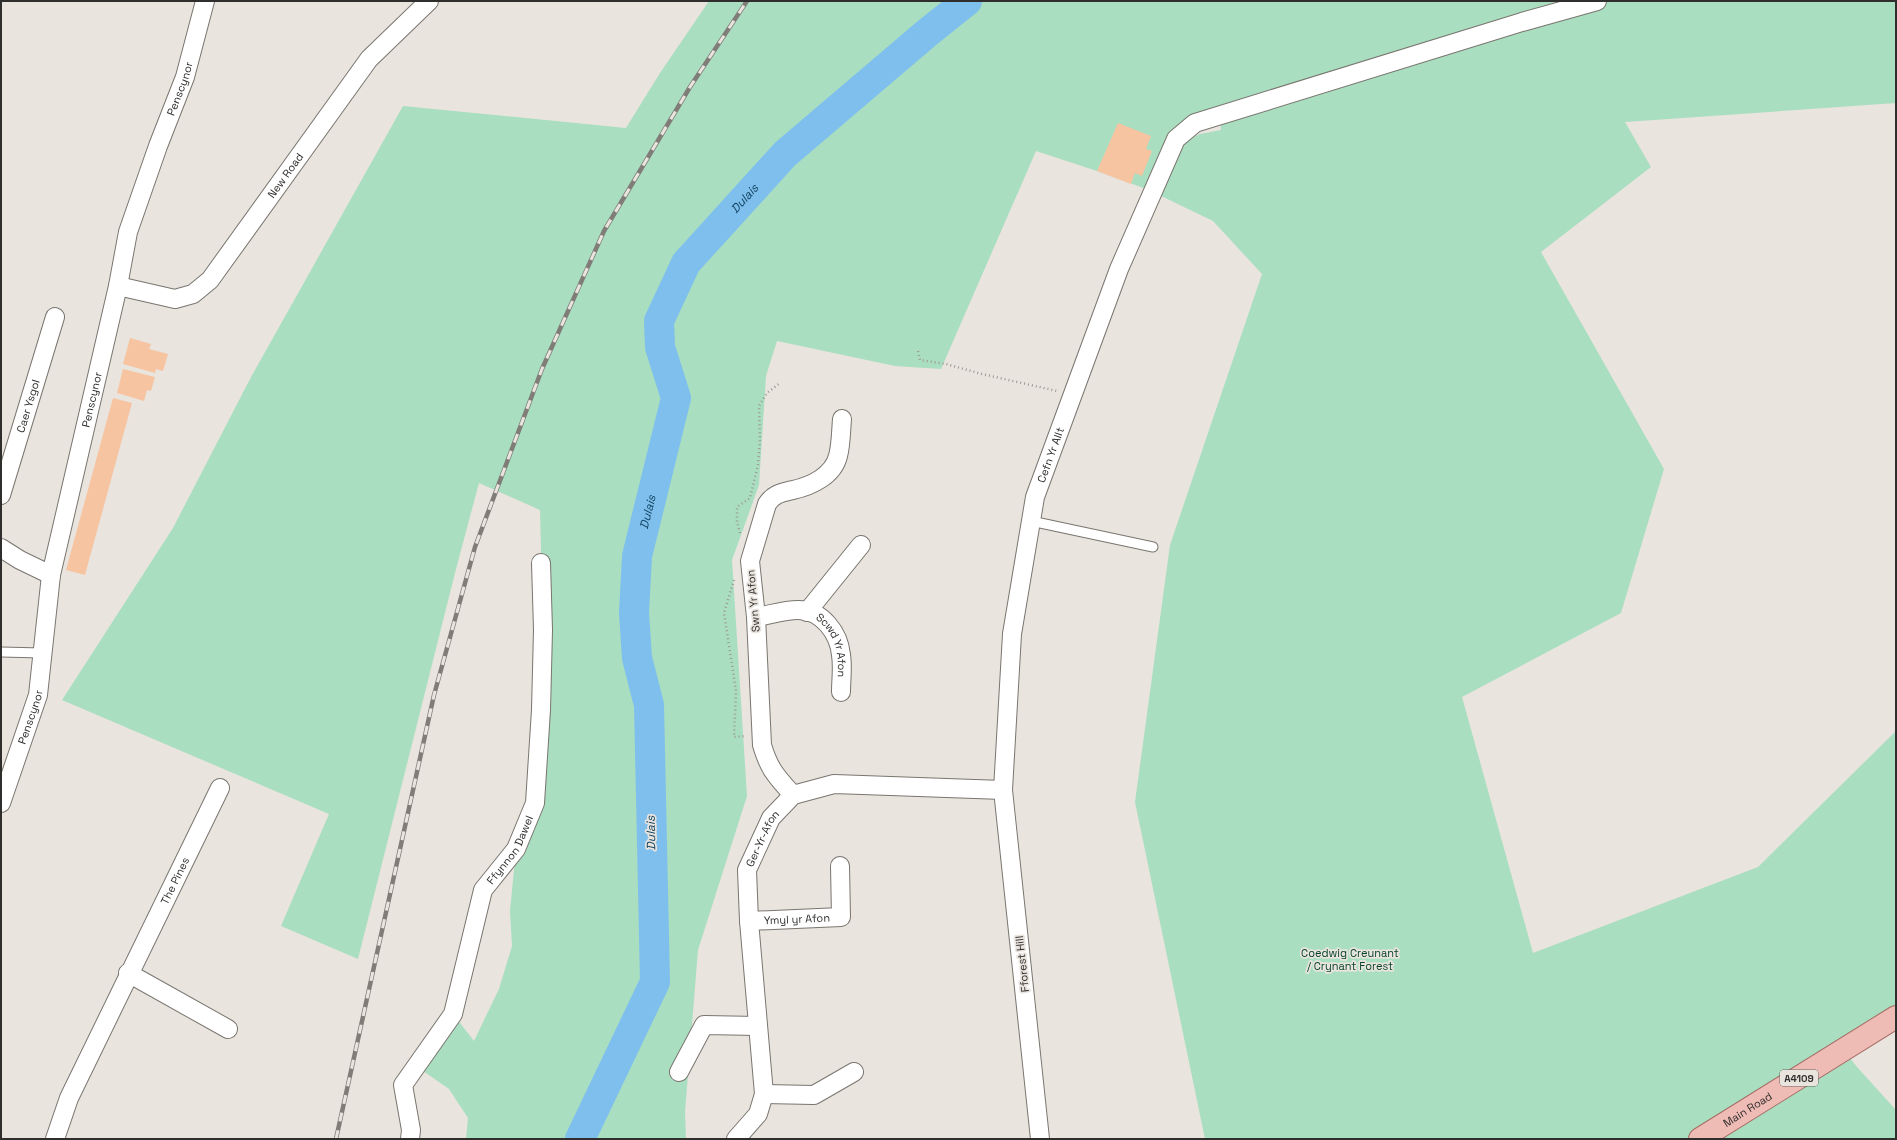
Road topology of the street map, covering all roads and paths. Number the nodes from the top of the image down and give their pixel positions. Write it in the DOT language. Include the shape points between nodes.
graph roads {
  1 [pos="205,1"];
  2 [pos="429,1"];
  3 [pos="1597,1"];
  4 [pos="118,286"];
  5 [pos="54,317"];
  6 [pos="918,351"];
  7 [pos="1073,396"];
  8 [pos="842,419"];
  9 [pos="1,495"];
  10 [pos="1031,521"];
  11 [pos="861,545"];
  12 [pos="1153,546"];
  13 [pos="1,548"];
  14 [pos="541,563"];
  15 [pos="51,575"];
  16 [pos="807,612"];
  17 [pos="756,617"];
  18 [pos="1,652"];
  19 [pos="42,653"];
  20 [pos="841,692"];
  21 [pos="220,788"];
  22 [pos="1003,790"];
  23 [pos="793,795"];
  24 [pos="1,803"];
  25 [pos="840,866"];
  26 [pos="749,921"];
  27 [pos="128,973"];
  28 [pos="1896,1017"];
  29 [pos="758,1026"];
  30 [pos="228,1029"];
  31 [pos="679,1072"];
  32 [pos="854,1072"];
  33 [pos="764,1094"];
  34 [pos="55,1139"];
  35 [pos="410,1139"];
  36 [pos="736,1139"];
  37 [pos="1040,1139"];
  38 [pos="1700,1139"];
  1 -- 4 [label="street, Penscynor" via="185,77 128,232"];
  2 -- 4 [label="street, New Road" via="369,59 210,280 193,294 175,299"];
  3 -- 7 [label="street, Cefn Yr Allt" via="1196,123 1176,139 1119,269"];
  4 -- 15 [label="street, Penscynor"];
  5 -- 9 [label="street, Caer Ysgol"];
  6 -- 7 [label="path" via="920,360 946,364"];
  7 -- 10 [label="street, Cefn Yr Allt" via="1035,497"];
  8 -- 17 [label="street, Swn Yr Afon" via="838,457 832,468 824,477 811,484 780,493 767,504 750,561"];
  10 -- 12 [label="lane"];
  10 -- 22 [label="street, Cefn Yr Allt" via="1012,634"];
  11 -- 16 [label="street"];
  13 -- 15 [label="street"];
  14 -- 35 [label="street, Ffynnon Dawel" via="543,630 535,803 516,849 483,890 453,1014 403,1085 411,1130"];
  15 -- 19 [label="street, Penscynor"];
  16 -- 17 [label="street, Scwd Yr Afon" via="799,610"];
  16 -- 20 [label="street, Scwd Yr Afon" via="816,614 834,632 842,656"];
  17 -- 23 [label="street, Swn Yr Afon" via="762,744 775,775"];
  18 -- 19 [label="lane"];
  19 -- 24 [label="street, Penscynor" via="38,695"];
  21 -- 27 [label="street, The Pines"];
  22 -- 23 [label="street" via="834,784"];
  22 -- 37 [label="street, Fforest Hill"];
  23 -- 26 [label="street, Ger-Yr-Afon" via="771,818 747,870"];
  25 -- 26 [label="street, Ymyl yr Afon" via="841,917"];
  26 -- 29 [label="street, Ger-Yr-Afon"];
  27 -- 30 [label="street"];
  27 -- 34 [label="street, The Pines" via="68,1098"];
  28 -- 38 [label="main road, Main Road / A4109"];
  29 -- 31 [label="street" via="704,1025"];
  29 -- 33 [label="street, Ger-Yr-Afon"];
  32 -- 33 [label="street" via="814,1095"];
  33 -- 36 [label="street, Ger-Yr-Afon" via="758,1114"];
}
